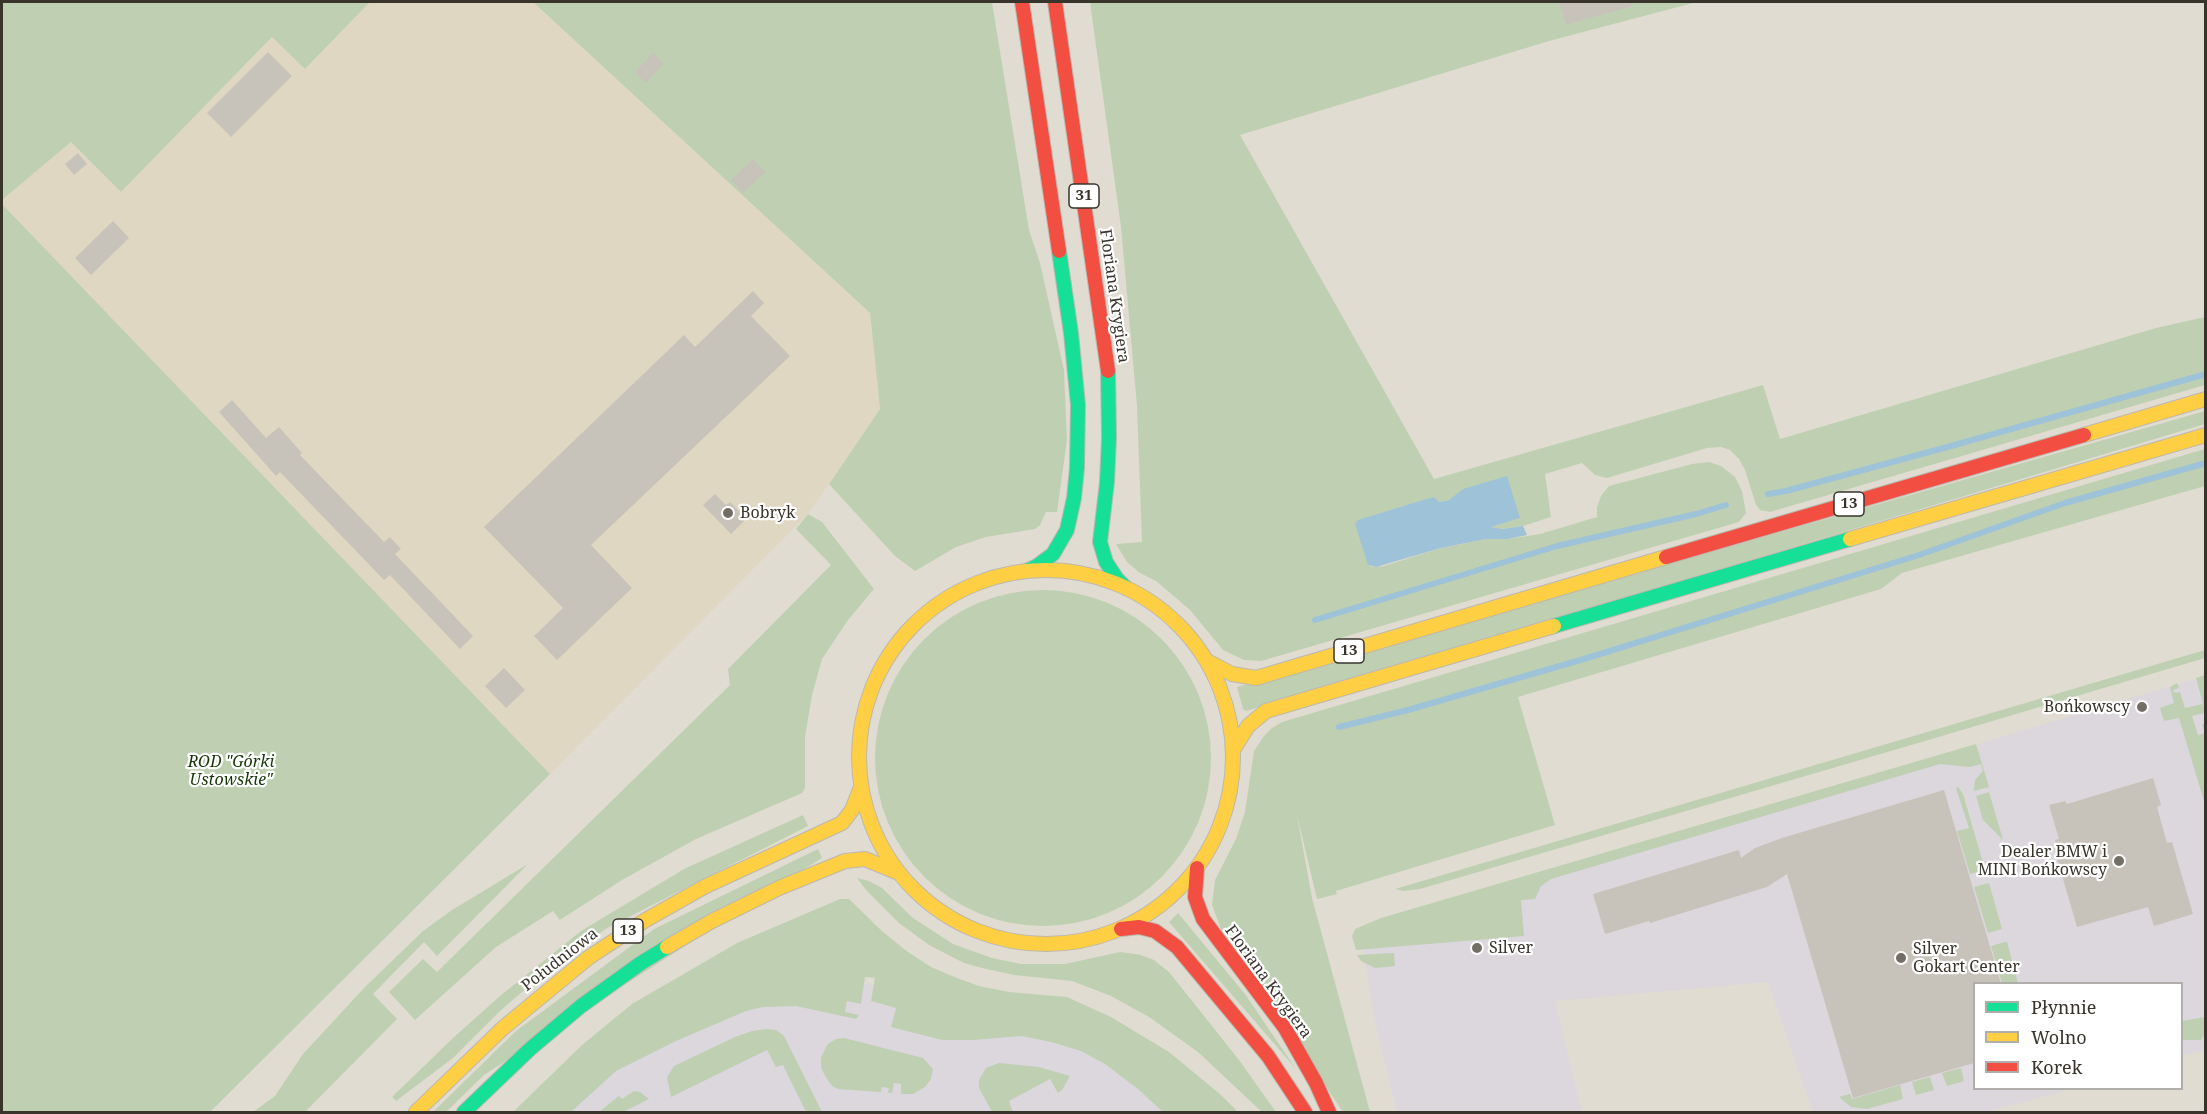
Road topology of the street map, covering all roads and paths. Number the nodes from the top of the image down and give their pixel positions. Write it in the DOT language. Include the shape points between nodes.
graph roads {
  1 [pos="1022,2"];
  2 [pos="1054,2"];
  3 [pos="2205,399"];
  4 [pos="2205,435"];
  5 [pos="1026,571"];
  6 [pos="1126,588"];
  7 [pos="1207,661"];
  8 [pos="1233,750"];
  9 [pos="861,788"];
  10 [pos="1197,868"];
  11 [pos="899,873"];
  12 [pos="1120,929"];
  13 [pos="416,1113"];
  14 [pos="464,1113"];
  15 [pos="1305,1113"];
  16 [pos="1329,1113"];
  1 -- 5 [label="main road, 31" via="1071,333 1078,416 1077,468 1067,530 1053,554"];
  2 -- 6 [label="main road, Floriana Krygiera / 31" via="1108,364 1110,438 1100,542 1106,562"];
  3 -- 7 [label="main road, 13" via="1256,678 1232,674"];
  4 -- 8 [label="main road, 13" via="1266,711 1248,726"];
  5 -- 6 [label="main road, 13" via="1082,573"];
  5 -- 9 [label="main road, 13" via="996,576 959,591 921,617 899,640 875,680 865,710 859,741"];
  6 -- 7 [label="main road, 13" via="1166,613"];
  7 -- 8 [label="main road, 13" via="1226,704"];
  8 -- 10 [label="main road, 13" via="1232,782 1225,812 1214,841"];
  9 -- 11 [label="main road" via="874,833"];
  9 -- 13 [label="main road, Południowa / 13" via="842,823 704,887 588,958 510,1022"];
  10 -- 12 [label="main road, 13" via="1165,902"];
  10 -- 16 [label="main road, Floriana Krygiera" via="1195,897 1203,919 1285,1028"];
  11 -- 12 [label="main road, 13" via="945,915 973,930 1003,939 1065,944"];
  11 -- 14 [label="main road, 13" via="865,859 845,861 712,921 641,963 581,1006"];
  12 -- 15 [label="main road" via="1139,927 1155,931 1177,947 1268,1056"];
}
